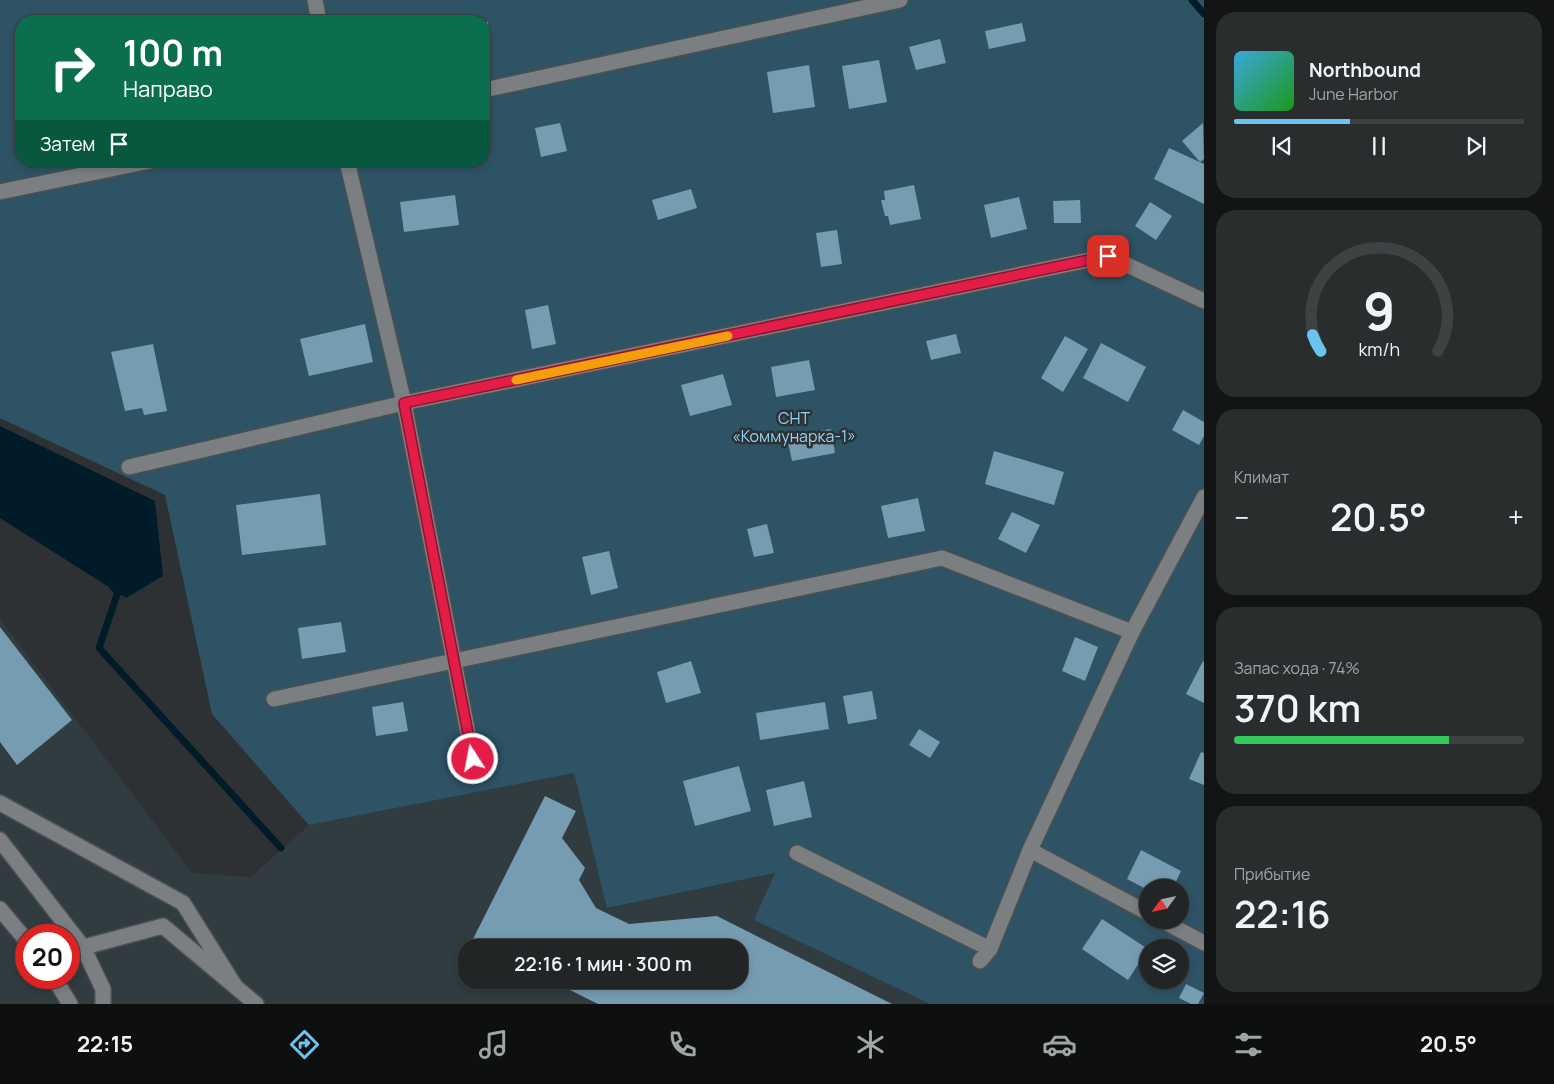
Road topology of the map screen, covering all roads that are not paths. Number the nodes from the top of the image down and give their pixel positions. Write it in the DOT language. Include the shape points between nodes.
graph roads {
  1 [pos="315,0"];
  2 [pos="900,0"];
  3 [pos="318,15"];
  4 [pos="490,89"];
  5 [pos="121,167"];
  6 [pos="348,167"];
  7 [pos="0,192"];
  8 [pos="1204,301"];
  9 [pos="404,403"];
  10 [pos="129,467"];
  11 [pos="1204,497"];
  12 [pos="1132,632"];
  13 [pos="453,661"];
  14 [pos="274,699"];
  15 [pos="473,759"];
  16 [pos="0,803"];
  17 [pos="0,840"];
  18 [pos="1030,850"];
  19 [pos="797,853"];
  20 [pos="1139,908"];
  21 [pos="0,909"];
  22 [pos="59,924"];
  23 [pos="15,927"];
  24 [pos="1178,929"];
  25 [pos="1204,943"];
  26 [pos="80,948"];
  27 [pos="990,949"];
  28 [pos="80,955"];
  29 [pos="980,961"];
  30 [pos="235,986"];
  31 [pos="61,989"];
  32 [pos="70,1004"];
  33 [pos="103,1004"];
  34 [pos="256,1004"];
  1 -- 3 [label="street"];
  2 -- 4 [label="street"];
  5 -- 7 [label="street"];
  6 -- 9 [label="street"];
  8 -- 9 [label="street" via="1108,256"];
  9 -- 10 [label="street"];
  9 -- 13 [label="street"];
  11 -- 12 [label="street"];
  12 -- 13 [label="street" via="942,558"];
  12 -- 18 [label="street"];
  13 -- 14 [label="street"];
  13 -- 15 [label="street"];
  16 -- 30 [label="street" via="183,903"];
  17 -- 22 [label="street"];
  18 -- 20 [label="street"];
  18 -- 27 [label="street"];
  19 -- 27 [label="street"];
  21 -- 23 [label="street"];
  24 -- 25 [label="street"];
  26 -- 30 [label="street" via="163,926"];
  27 -- 29 [label="street"];
  28 -- 33 [label="street" via="103,989"];
  30 -- 34 [label="street"];
  31 -- 32 [label="street"];
}
